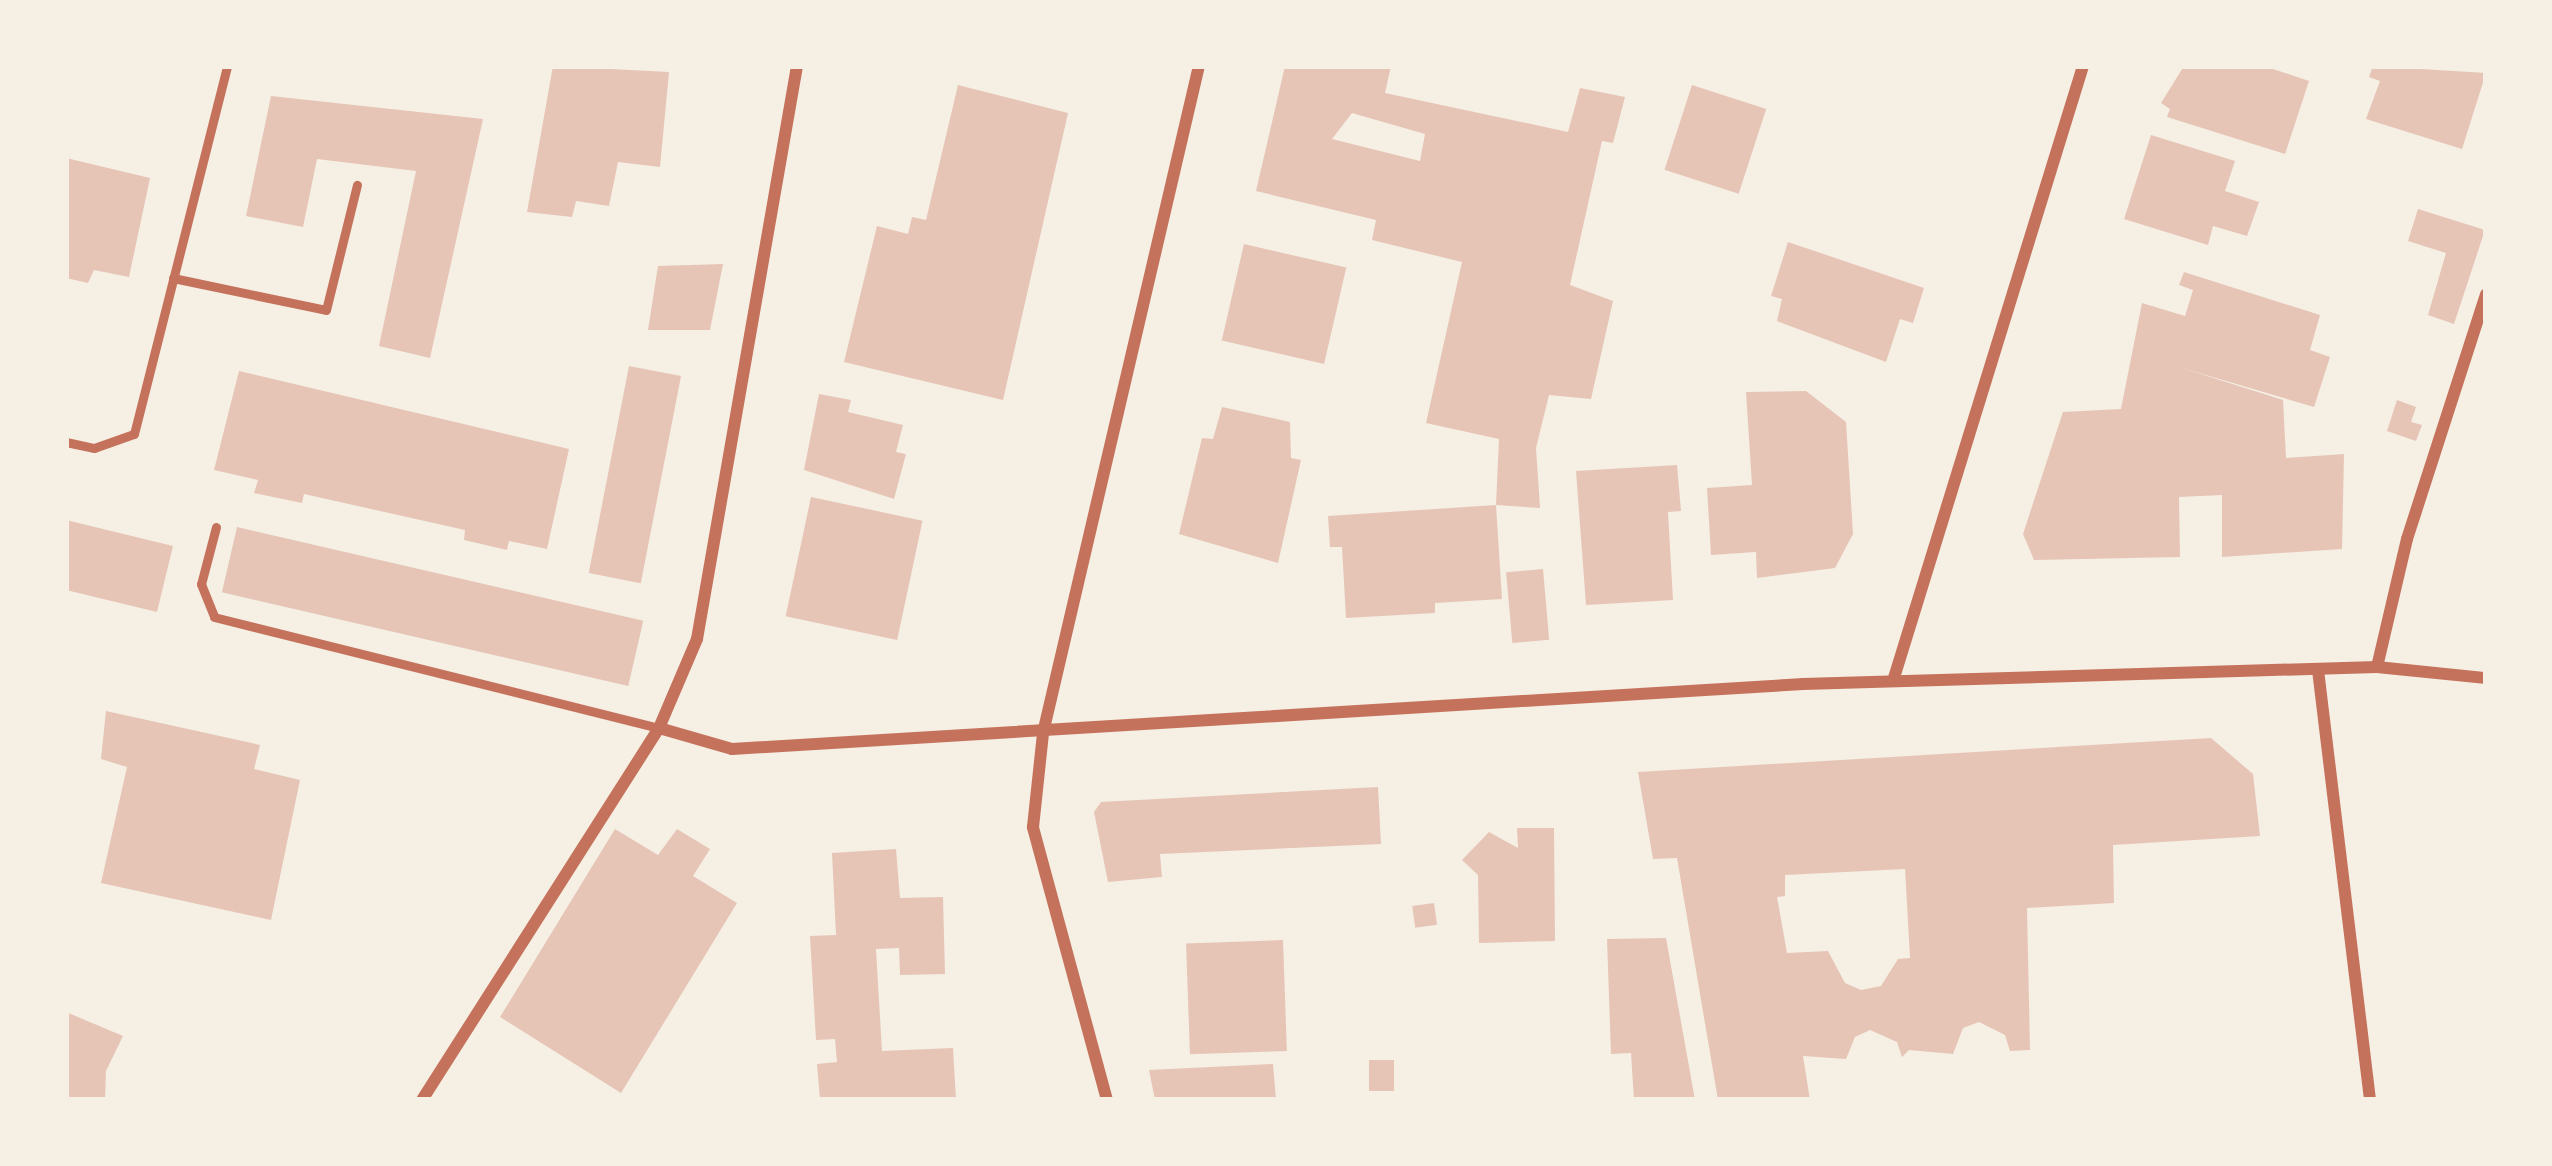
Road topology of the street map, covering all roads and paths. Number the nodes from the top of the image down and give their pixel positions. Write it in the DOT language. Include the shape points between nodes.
graph roads {
  1 [pos="226,66"];
  2 [pos="797,66"];
  3 [pos="1198,66"];
  4 [pos="2083,66"];
  5 [pos="357,185"];
  6 [pos="173,278"];
  7 [pos="2486,294"];
  8 [pos="66,442"];
  9 [pos="216,526"];
  10 [pos="2377,667"];
  11 [pos="2318,670"];
  12 [pos="2486,678"];
  13 [pos="1893,681"];
  14 [pos="659,728"];
  15 [pos="1042,733"];
  16 [pos="422,1100"];
  17 [pos="1107,1100"];
  18 [pos="2369,1100"];
  1 -- 6 [label="lane"];
  2 -- 14 [label="street" via="698,639"];
  3 -- 15 [label="street"];
  4 -- 13 [label="street"];
  5 -- 6 [label="lane" via="326,310"];
  6 -- 8 [label="lane" via="134,434 94,448"];
  7 -- 10 [label="street" via="2407,539"];
  9 -- 14 [label="lane" via="201,584 214,616"];
  10 -- 11 [label="street"];
  10 -- 12 [label="street"];
  11 -- 13 [label="street"];
  11 -- 18 [label="street"];
  13 -- 15 [label="street"];
  14 -- 15 [label="street" via="731,749"];
  14 -- 16 [label="street"];
  15 -- 17 [label="street" via="1033,827"];
}
